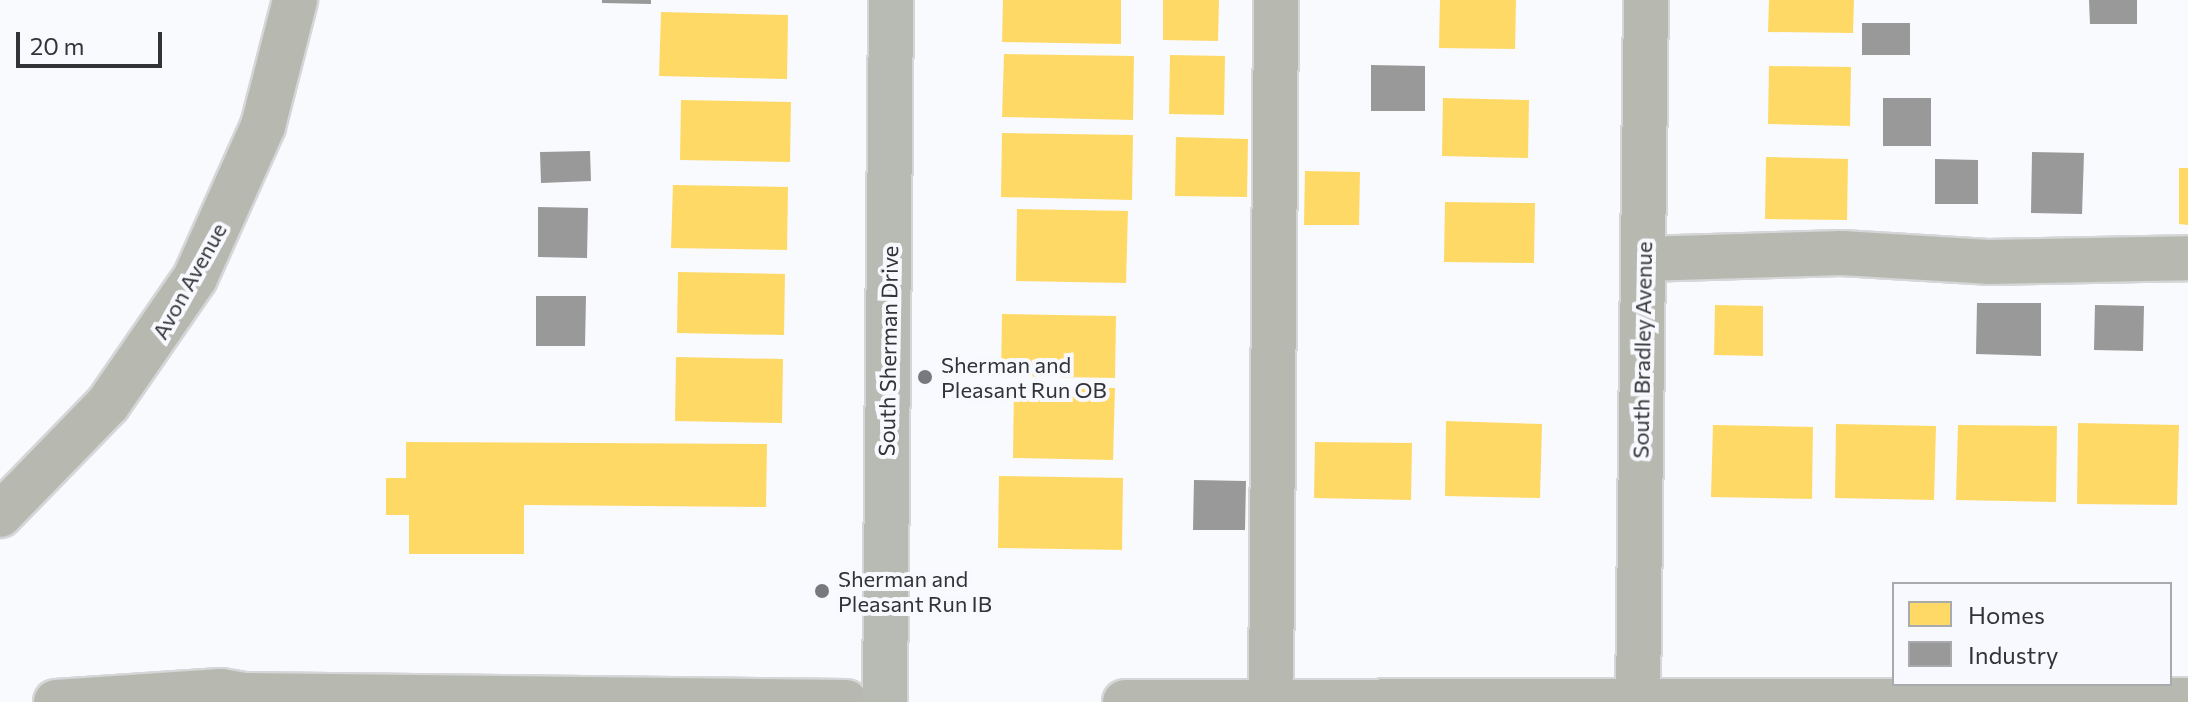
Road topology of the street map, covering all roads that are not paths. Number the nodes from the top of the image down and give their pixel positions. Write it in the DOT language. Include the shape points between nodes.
graph roads {
  1 [pos="295,0"];
  2 [pos="891,0"];
  3 [pos="1276,0"];
  4 [pos="1646,0"];
  5 [pos="2188,258"];
  6 [pos="1643,259"];
  7 [pos="0,515"];
  8 [pos="2188,700"];
  9 [pos="1638,701"];
  10 [pos="56,702"];
  11 [pos="846,702"];
  12 [pos="885,702"];
  13 [pos="1125,702"];
  14 [pos="1271,702"];
  1 -- 7 [label="street, Avon Avenue" via="263,126 195,278 108,404"];
  2 -- 12 [label="main road, South Sherman Drive"];
  3 -- 14 [label="street"];
  4 -- 6 [label="street, South Bradley Avenue"];
  5 -- 6 [label="street" via="1988,262 1842,253"];
  6 -- 9 [label="street, South Bradley Avenue"];
  8 -- 9 [label="street"];
  9 -- 14 [label="street"];
  10 -- 11 [label="street" via="221,691"];
  13 -- 14 [label="street"];
}
